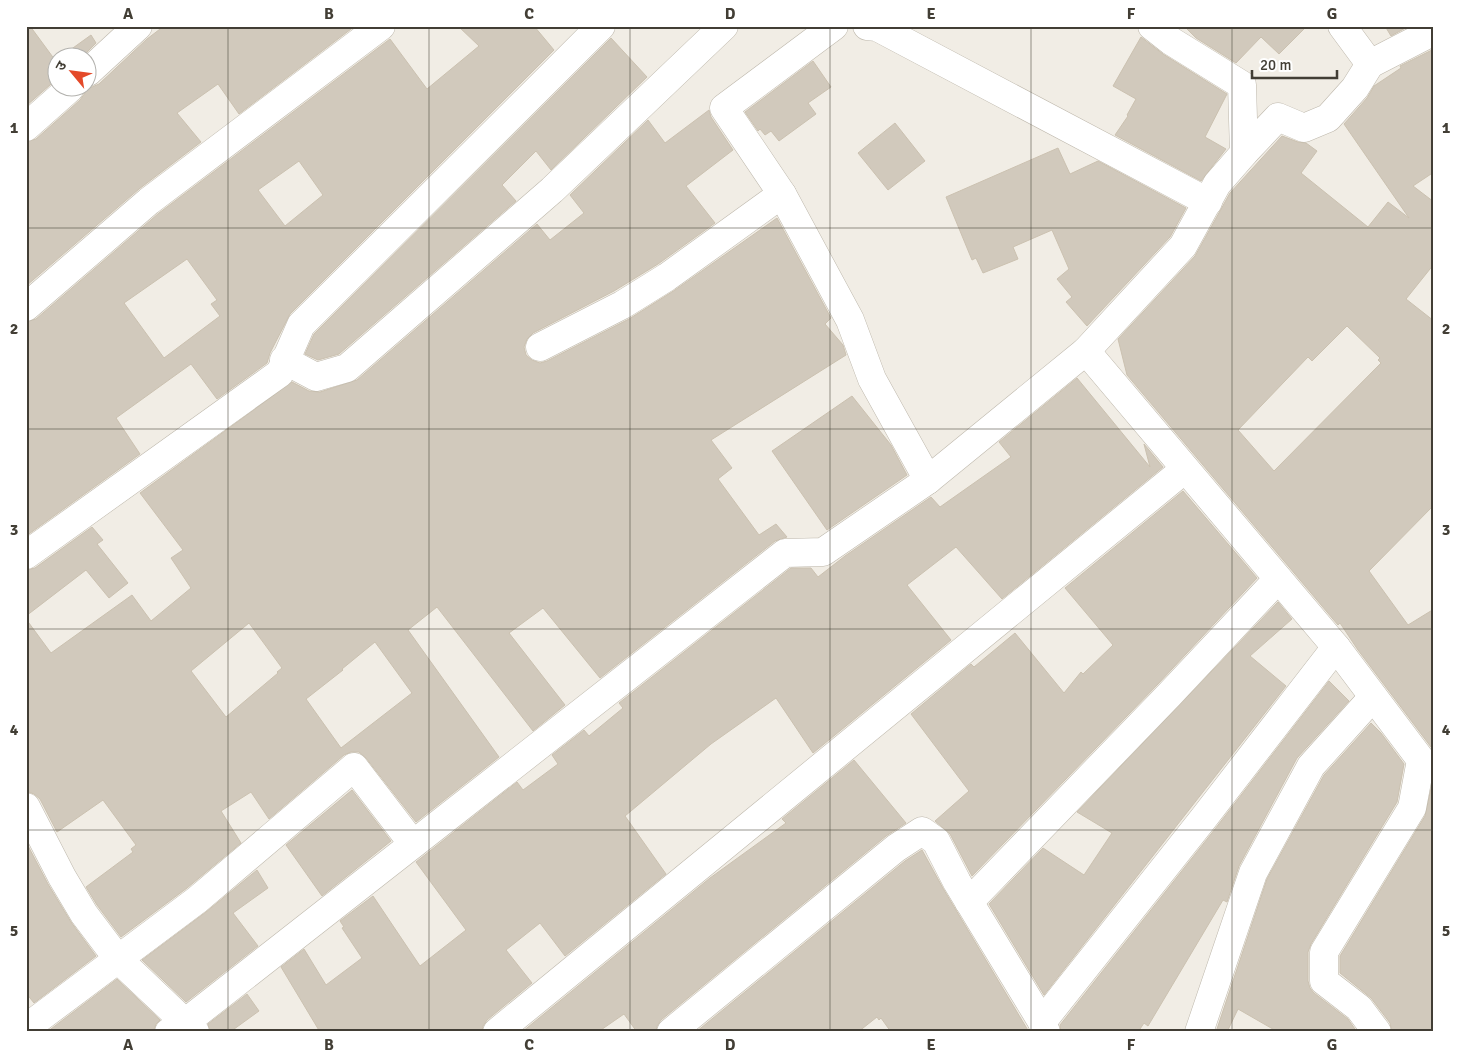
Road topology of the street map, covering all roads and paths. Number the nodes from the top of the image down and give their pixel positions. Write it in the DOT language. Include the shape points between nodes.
graph roads {
  1 [pos="138,26"];
  2 [pos="381,26"];
  3 [pos="601,26"];
  4 [pos="724,26"];
  5 [pos="834,26"];
  6 [pos="867,26"];
  7 [pos="1152,26"];
  8 [pos="1342,26"];
  9 [pos="1434,31"];
  10 [pos="98,63"];
  11 [pos="1370,64"];
  12 [pos="59,98"];
  13 [pos="26,127"];
  14 [pos="1244,153"];
  15 [pos="782,194"];
  16 [pos="1208,202"];
  17 [pos="26,307"];
  18 [pos="540,347"];
  19 [pos="1086,352"];
  20 [pos="284,360"];
  21 [pos="1185,469"];
  22 [pos="928,480"];
  23 [pos="26,555"];
  24 [pos="1278,579"];
  25 [pos="1336,647"];
  26 [pos="1373,697"];
  27 [pos="30,825"];
  28 [pos="412,844"];
  29 [pos="968,902"];
  30 [pos="118,959"];
  31 [pos="690,1026"];
  32 [pos="1044,1027"];
  33 [pos="26,1028"];
  34 [pos="183,1028"];
  35 [pos="497,1032"];
  36 [pos="1199,1032"];
  37 [pos="1377,1032"];
  1 -- 10 [label="street"];
  2 -- 17 [label="street" via="149,201"];
  3 -- 20 [label="street" via="301,325"];
  4 -- 20 [label="street" via="552,190 347,368 316,377"];
  5 -- 15 [label="street" via="724,108"];
  6 -- 16 [label="street" via="876,27"];
  7 -- 14 [label="street" via="1242,85"];
  8 -- 11 [label="street"];
  9 -- 11 [label="street"];
  11 -- 14 [label="street" via="1355,88 1328,118 1304,128 1278,117"];
  12 -- 13 [label="street"];
  14 -- 16 [label="street" via="1218,184"];
  15 -- 18 [label="street" via="667,277 622,305"];
  15 -- 22 [label="street" via="850,320 872,379"];
  16 -- 19 [label="street" via="1183,246"];
  19 -- 21 [label="street"];
  19 -- 22 [label="street"];
  20 -- 23 [label="street" via="280,373"];
  21 -- 24 [label="street"];
  21 -- 35 [label="street"];
  22 -- 28 [label="street" via="823,552 785,553"];
  24 -- 25 [label="street"];
  24 -- 29 [label="street"];
  25 -- 26 [label="street"];
  25 -- 32 [label="street"];
  26 -- 36 [label="street" via="1311,766 1253,873"];
  26 -- 37 [label="street" via="1421,760 1412,808 1324,952 1324,981 1359,1008"];
  27 -- 30 [label="street" via="84,914"];
  28 -- 30 [label="street" via="354,767 197,900"];
  28 -- 34 [label="street"];
  29 -- 31 [label="street" via="936,841 922,831 896,848"];
  29 -- 32 [label="street"];
  30 -- 33 [label="street"];
  30 -- 34 [label="street"];
}
